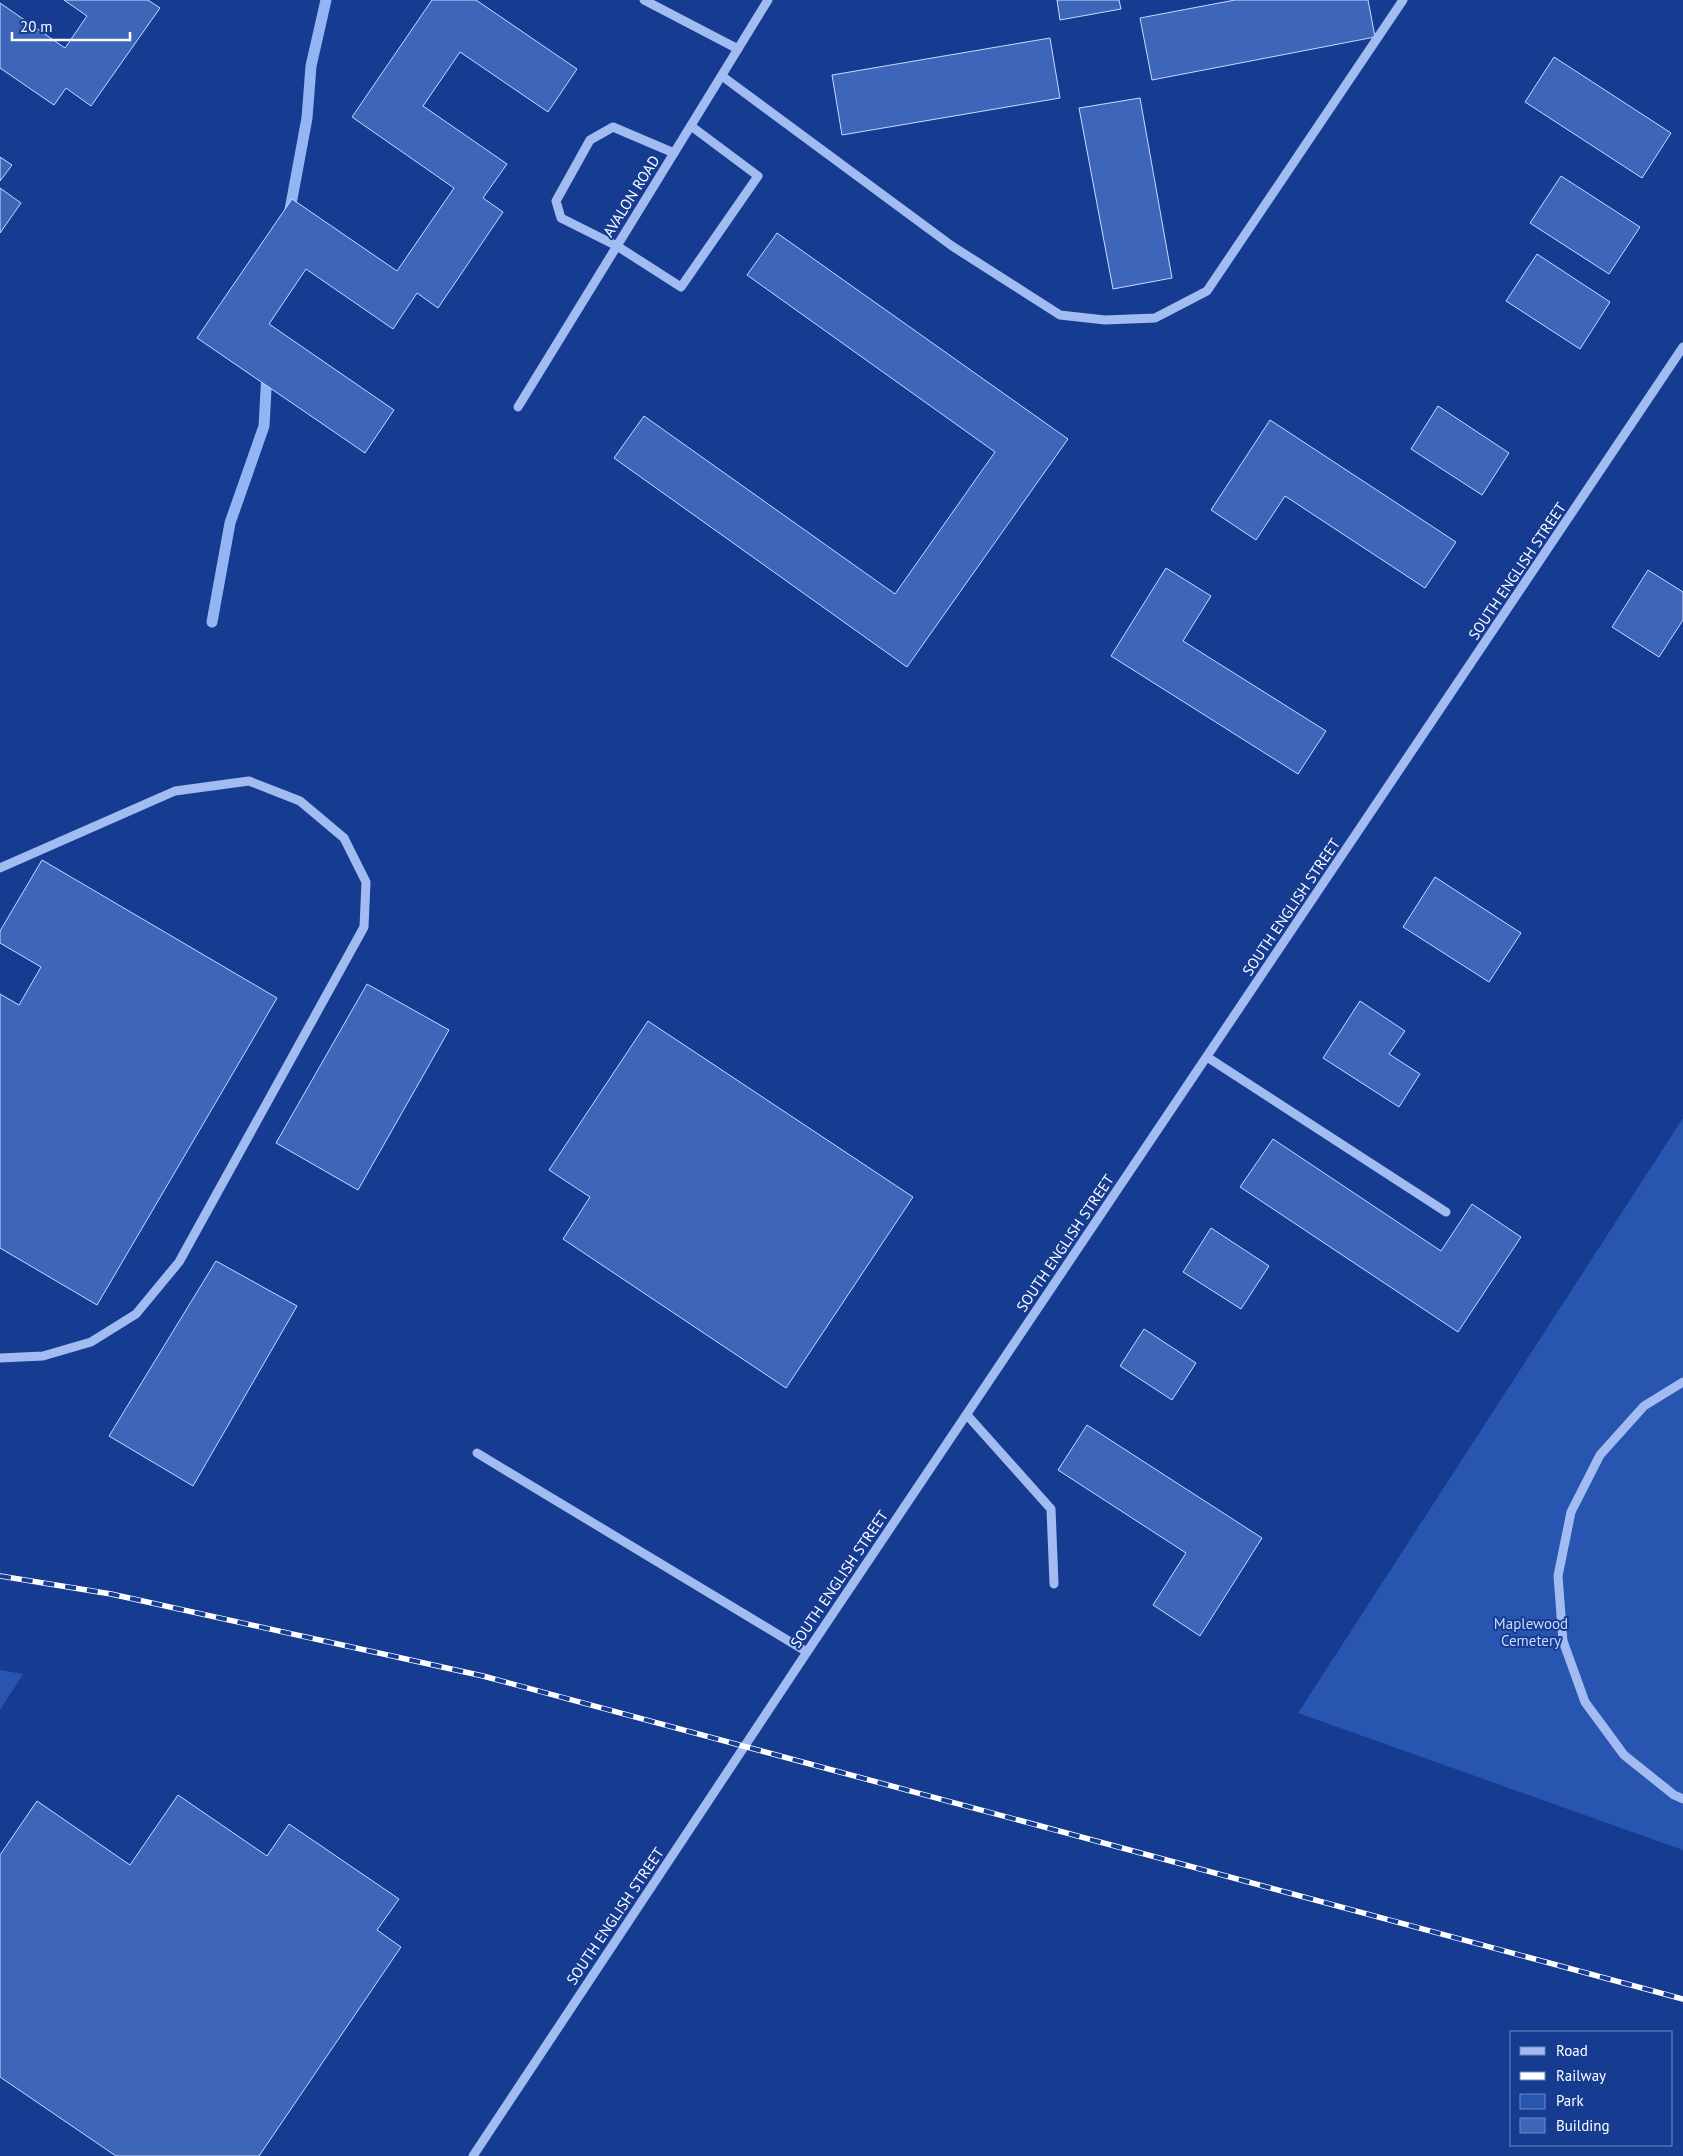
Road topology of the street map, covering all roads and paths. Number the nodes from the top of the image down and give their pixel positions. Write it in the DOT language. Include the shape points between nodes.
graph roads {
  1 [pos="644,0"];
  2 [pos="768,0"];
  3 [pos="1403,0"];
  4 [pos="738,49"];
  5 [pos="722,76"];
  6 [pos="691,126"];
  7 [pos="674,153"];
  8 [pos="617,246"];
  9 [pos="1683,348"];
  10 [pos="518,407"];
  11 [pos="0,868"];
  12 [pos="1207,1057"];
  13 [pos="1446,1212"];
  14 [pos="0,1358"];
  15 [pos="1683,1382"];
  16 [pos="967,1415"];
  17 [pos="477,1453"];
  18 [pos="1054,1584"];
  19 [pos="807,1652"];
  20 [pos="1683,1799"];
  21 [pos="473,2156"];
  1 -- 4 [label="street"];
  2 -- 4 [label="street, AVALON ROAD"];
  3 -- 5 [label="street" via="1208,291 1155,318 1105,320 1060,315 952,246"];
  4 -- 5 [label="street, AVALON ROAD"];
  5 -- 6 [label="street, AVALON ROAD"];
  6 -- 7 [label="street, AVALON ROAD"];
  6 -- 8 [label="street" via="758,176 680,286"];
  7 -- 8 [label="street, AVALON ROAD"];
  7 -- 8 [label="street" via="613,127 590,140 556,201 561,218"];
  8 -- 10 [label="street, AVALON ROAD"];
  9 -- 12 [label="street, SOUTH ENGLISH STREET"];
  11 -- 14 [label="street" via="175,791 249,781 300,801 344,838 366,882 364,927 179,1262 136,1314 91,1342 43,1356"];
  12 -- 13 [label="street"];
  12 -- 16 [label="street, SOUTH ENGLISH STREET"];
  15 -- 20 [label="street" via="1644,1406 1600,1455 1571,1512 1558,1576 1563,1640 1585,1702 1624,1755 1674,1796"];
  16 -- 18 [label="street" via="1051,1509"];
  16 -- 19 [label="street, SOUTH ENGLISH STREET"];
  17 -- 19 [label="street"];
  19 -- 21 [label="street, SOUTH ENGLISH STREET"];
}
